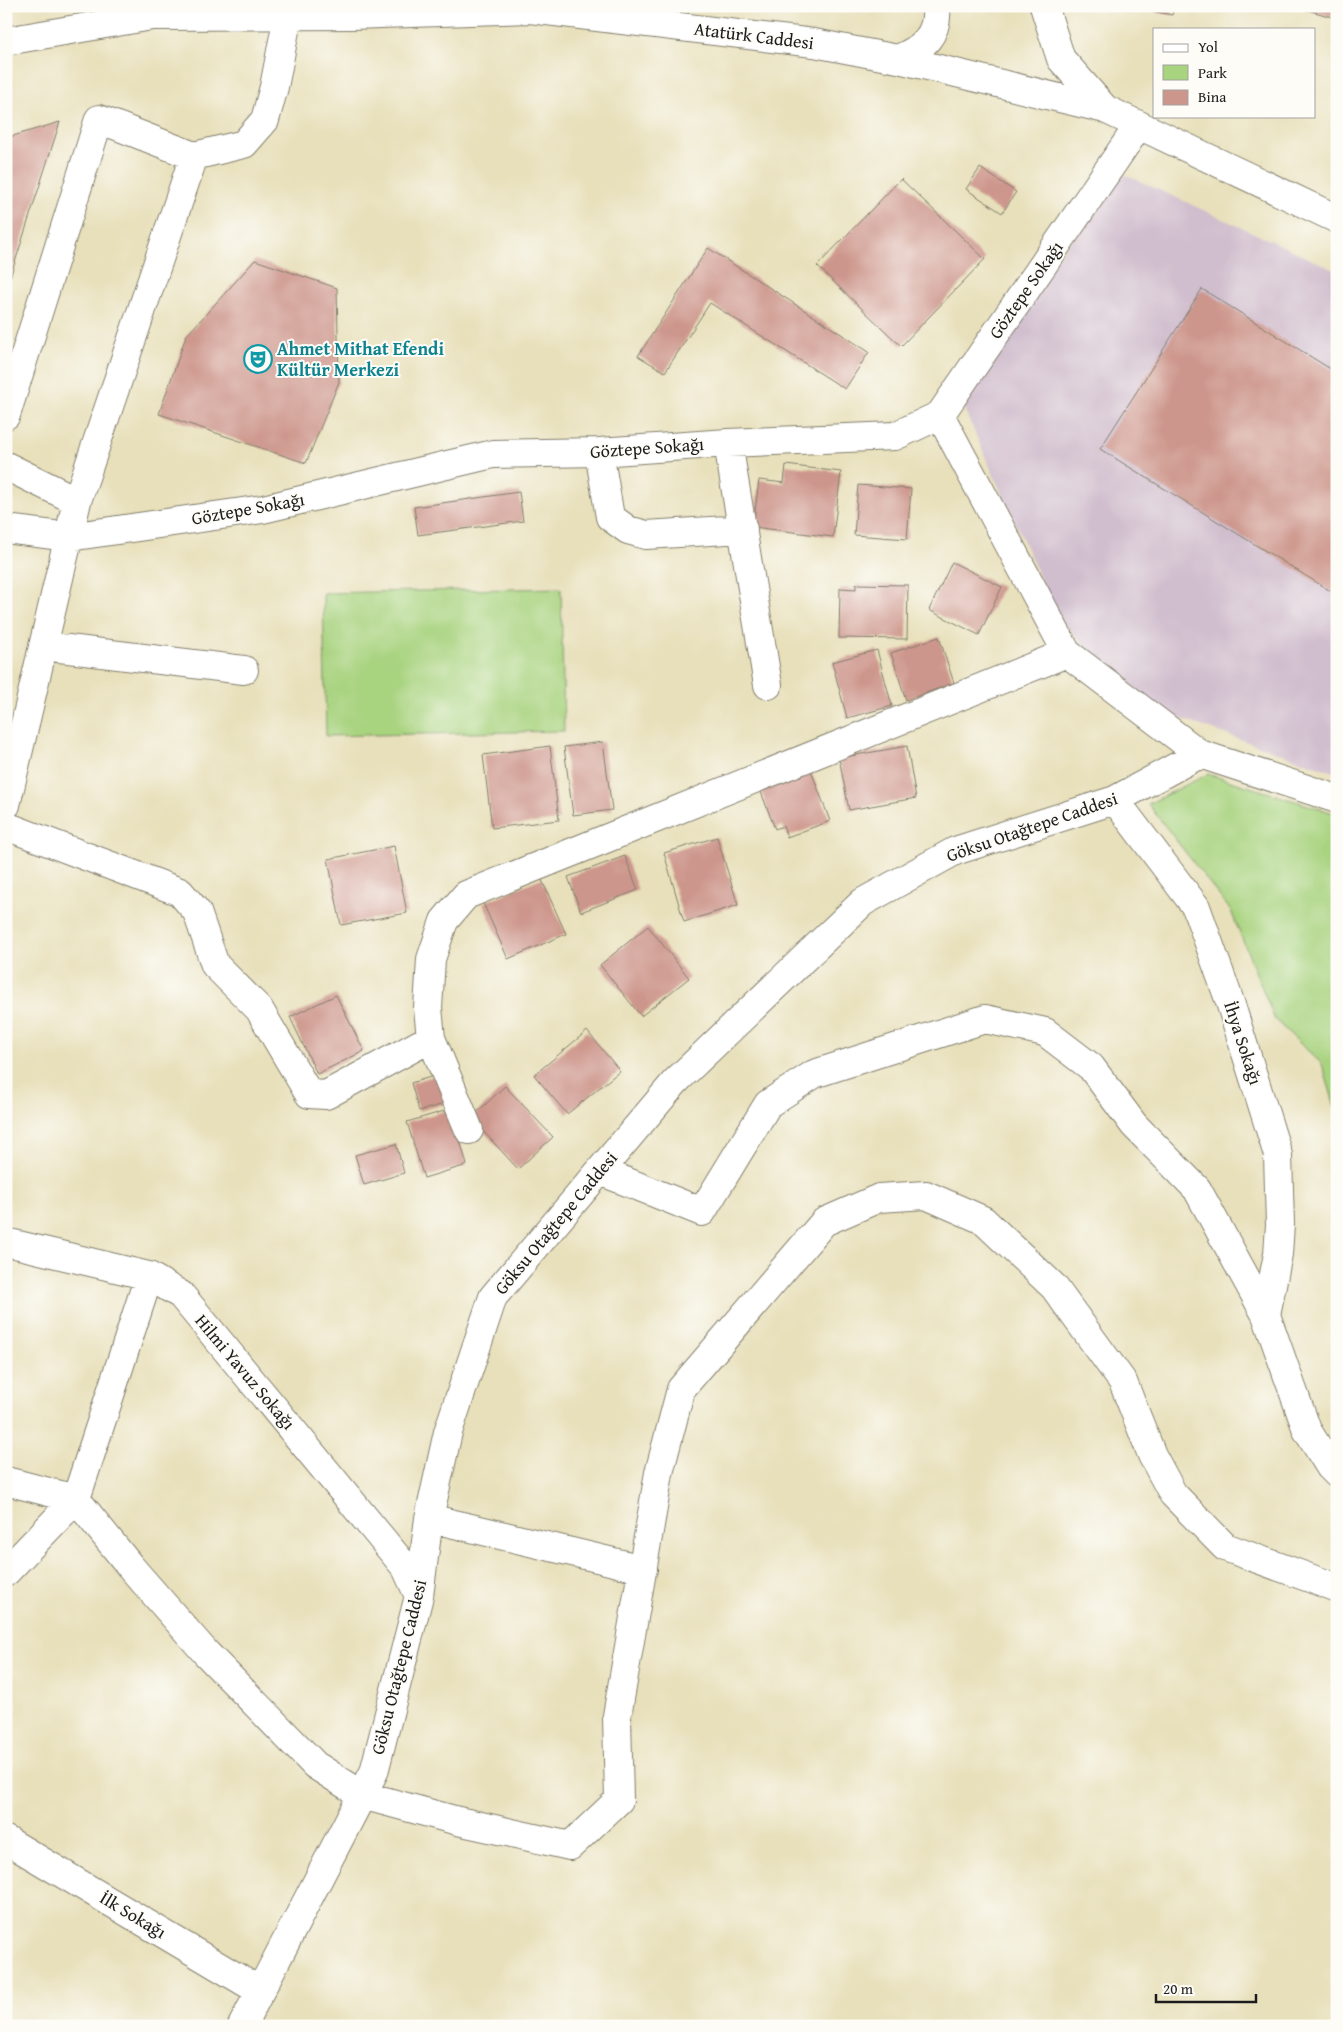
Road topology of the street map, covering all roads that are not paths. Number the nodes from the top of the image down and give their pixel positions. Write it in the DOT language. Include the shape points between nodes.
graph roads {
  1 [pos="936,6"];
  2 [pos="1044,6"];
  3 [pos="288,15"];
  4 [pos="6,41"];
  5 [pos="898,59"];
  6 [pos="1105,109"];
  7 [pos="1139,125"];
  8 [pos="194,156"];
  9 [pos="1337,219"];
  10 [pos="6,415"];
  11 [pos="940,415"];
  12 [pos="728,443"];
  13 [pos="599,452"];
  14 [pos="6,466"];
  15 [pos="77,501"];
  16 [pos="743,529"];
  17 [pos="6,530"];
  18 [pos="69,537"];
  19 [pos="43,646"];
  20 [pos="1067,653"];
  21 [pos="244,670"];
  22 [pos="768,685"];
  23 [pos="1200,754"];
  24 [pos="1337,799"];
  25 [pos="1115,800"];
  26 [pos="6,805"];
  27 [pos="6,826"];
  28 [pos="431,1038"];
  29 [pos="469,1130"];
  30 [pos="600,1171"];
  31 [pos="6,1242"];
  32 [pos="149,1276"];
  33 [pos="1266,1315"];
  34 [pos="1335,1464"];
  35 [pos="6,1481"];
  36 [pos="76,1499"];
  37 [pos="429,1518"];
  38 [pos="643,1569"];
  39 [pos="6,1572"];
  40 [pos="1337,1588"];
  41 [pos="419,1596"];
  42 [pos="362,1795"];
  43 [pos="6,1840"];
  44 [pos="260,1991"];
  45 [pos="242,2026"];
  1 -- 5 [label="street" via="933,30 924,45"];
  2 -- 6 [label="street" via="1061,59"];
  3 -- 4 [label="street, Atatürk Caddesi" via="152,16"];
  3 -- 5 [label="street, Atatürk Caddesi" via="530,9 814,43"];
  3 -- 8 [label="street" via="265,120 244,144"];
  5 -- 6 [label="street, Atatürk Caddesi"];
  6 -- 7 [label="street"];
  7 -- 9 [label="street"];
  7 -- 11 [label="street, Göztepe Sokağı"];
  8 -- 10 [label="street" via="99,119"];
  8 -- 15 [label="street"];
  11 -- 12 [label="street, Göztepe Sokağı" via="895,436"];
  11 -- 20 [label="street"];
  12 -- 13 [label="street, Göztepe Sokağı"];
  12 -- 16 [label="street"];
  13 -- 16 [label="street" via="610,517 628,530 646,535"];
  13 -- 18 [label="street, Göztepe Sokağı" via="493,454 263,509"];
  14 -- 15 [label="street"];
  15 -- 18 [label="street"];
  16 -- 22 [label="street"];
  17 -- 18 [label="street, Göztepe Sokağı"];
  18 -- 19 [label="street"];
  19 -- 21 [label="street"];
  19 -- 26 [label="street"];
  20 -- 23 [label="street"];
  20 -- 28 [label="street" via="466,895 444,921 431,959 428,1008"];
  23 -- 24 [label="street"];
  23 -- 25 [label="street, Göksu Otağtepe Caddesi"];
  25 -- 30 [label="street, Göksu Otağtepe Caddesi" via="955,851 863,902 675,1082"];
  25 -- 33 [label="street, İhya Sokağı" via="1196,908 1230,1002 1278,1154 1278,1254"];
  27 -- 28 [label="street" via="180,892 197,912 215,964 259,1009 309,1094 326,1095"];
  28 -- 29 [label="street"];
  30 -- 33 [label="street" via="702,1212 768,1104 814,1074 984,1020 1045,1032 1091,1067 1134,1124 1197,1188"];
  30 -- 37 [label="street, Göksu Otağtepe Caddesi" via="493,1297 448,1432"];
  31 -- 32 [label="street, Hilmi Yavuz Sokağı"];
  32 -- 36 [label="street"];
  32 -- 41 [label="street, Hilmi Yavuz Sokağı" via="181,1295 406,1568"];
  33 -- 34 [label="street" via="1307,1430"];
  35 -- 36 [label="street"];
  36 -- 39 [label="street"];
  36 -- 42 [label="street" via="206,1653 315,1765"];
  37 -- 38 [label="street"];
  37 -- 41 [label="street, Göksu Otağtepe Caddesi"];
  38 -- 40 [label="street" via="659,1473 681,1389 824,1222 879,1198 926,1195 983,1220 1054,1287 1124,1382 1152,1455 1173,1494 1225,1547"];
  38 -- 42 [label="street" via="616,1716 619,1800 570,1846"];
  41 -- 42 [label="street, Göksu Otağtepe Caddesi" via="374,1772"];
  42 -- 44 [label="street, Göksu Otağtepe Caddesi"];
  43 -- 44 [label="street, İlk Sokağı"];
  44 -- 45 [label="street, Göksu Otağtepe Caddesi"];
}
